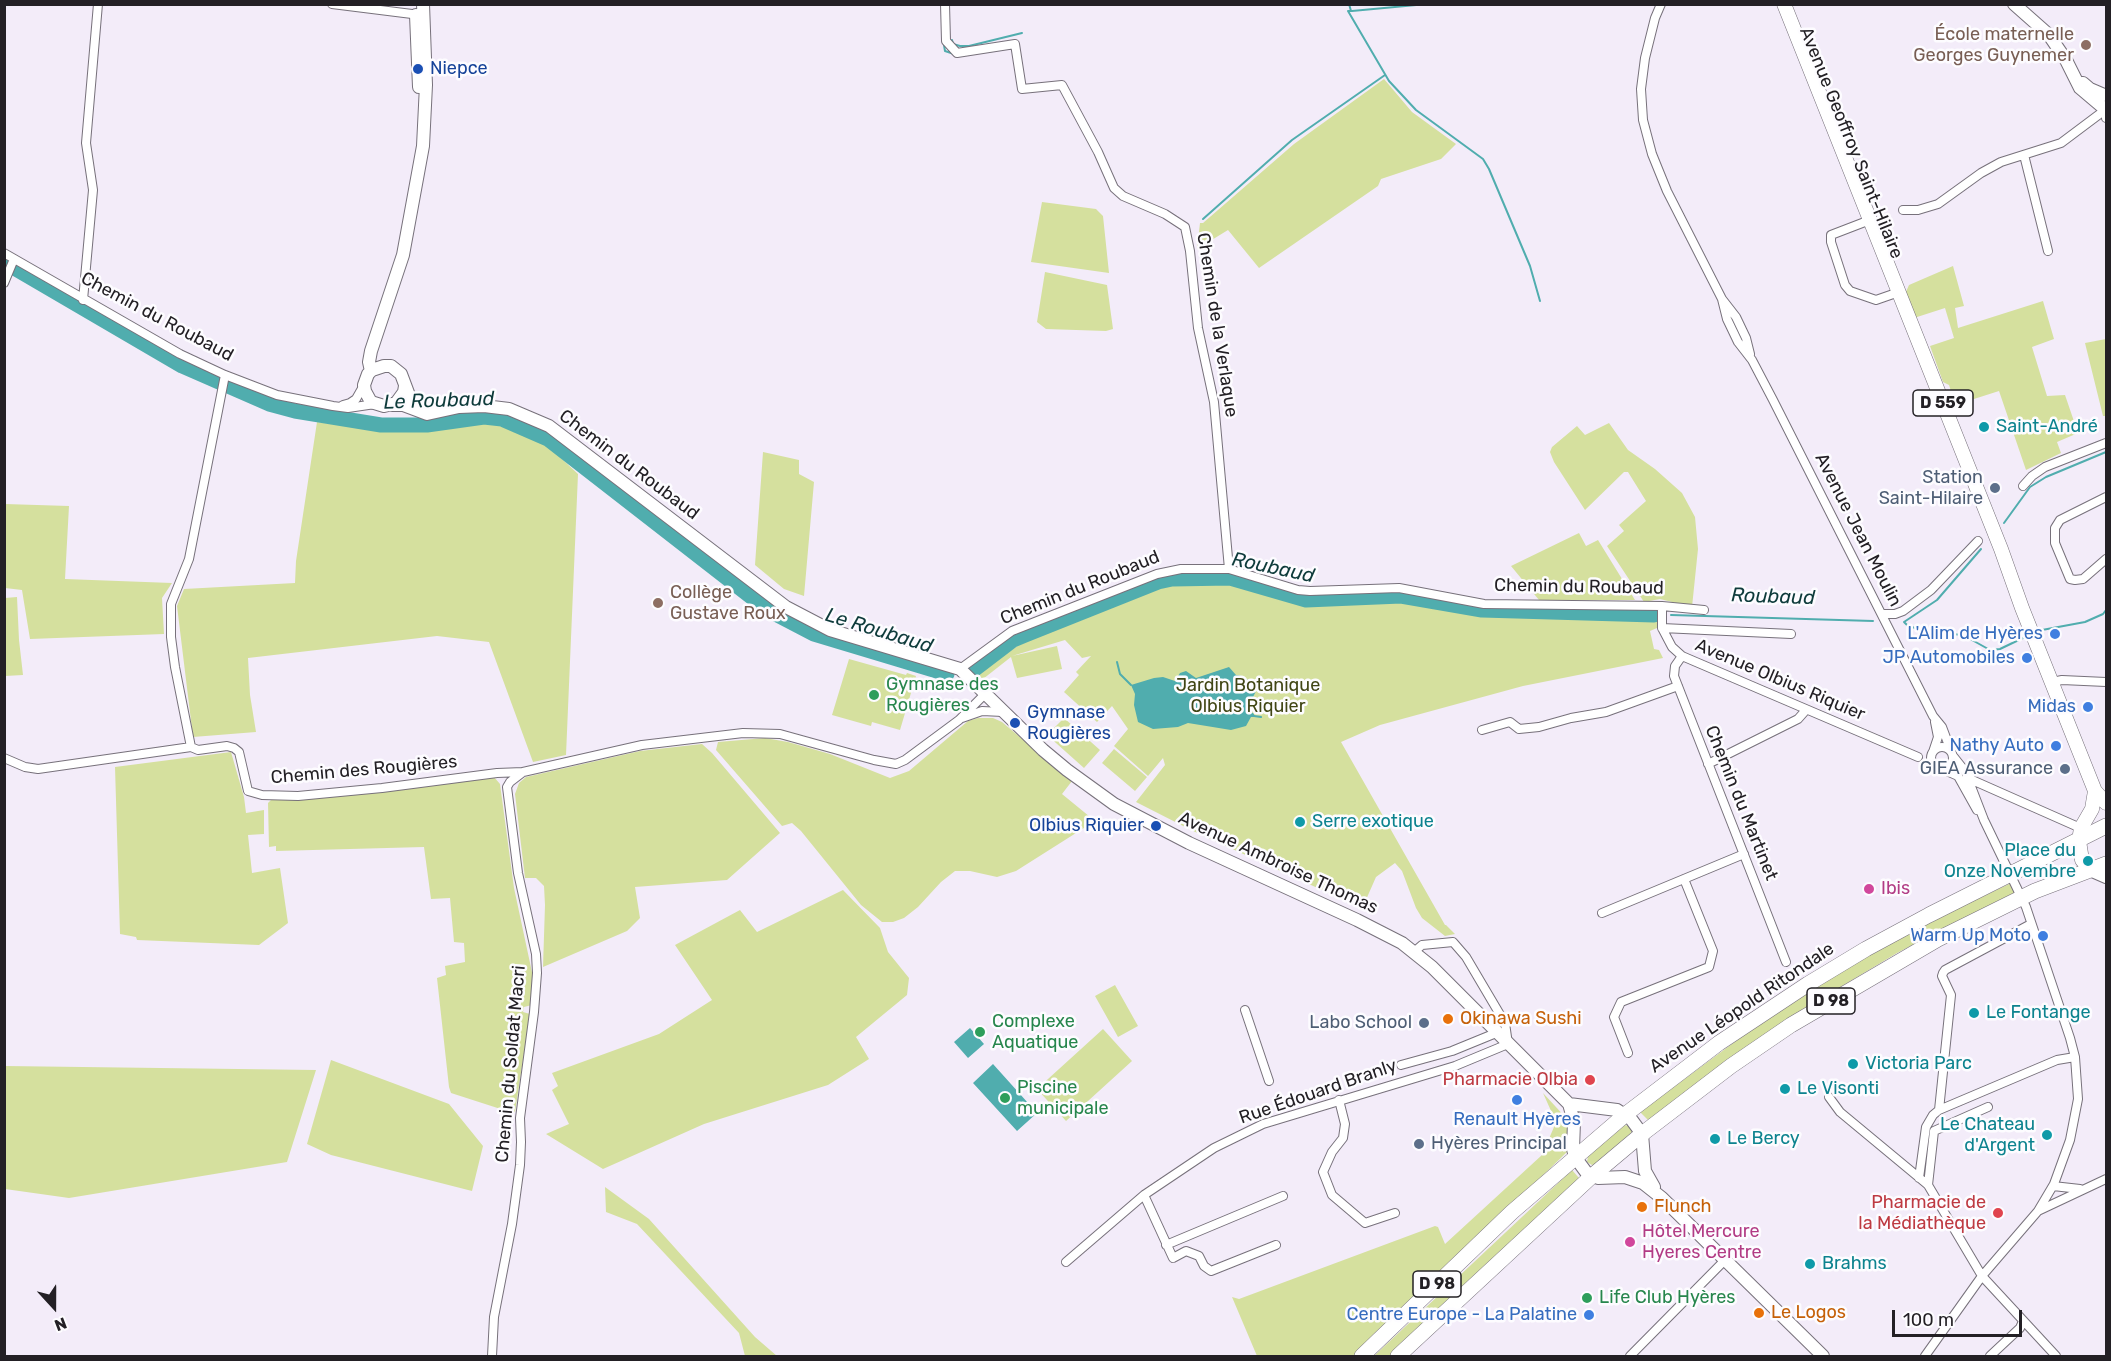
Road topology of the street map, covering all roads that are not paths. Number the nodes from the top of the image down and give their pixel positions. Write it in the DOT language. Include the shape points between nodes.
graph roads {
  1 [pos="98,4"];
  2 [pos="332,4"];
  3 [pos="945,4"];
  4 [pos="1661,4"];
  5 [pos="1776,4"];
  6 [pos="1784,4"];
  7 [pos="2014,4"];
  8 [pos="419,10"];
  9 [pos="2105,107"];
  10 [pos="2024,155"];
  11 [pos="1904,210"];
  12 [pos="1867,221"];
  13 [pos="2048,250"];
  14 [pos="4,253"];
  15 [pos="14,259"];
  16 [pos="4,283"];
  17 [pos="1895,293"];
  18 [pos="83,300"];
  19 [pos="379,332"];
  20 [pos="388,366"];
  21 [pos="371,371"];
  22 [pos="225,377"];
  23 [pos="364,386"];
  24 [pos="405,386"];
  25 [pos="375,404"];
  26 [pos="392,405"];
  27 [pos="333,406"];
  28 [pos="444,409"];
  29 [pos="2106,443"];
  30 [pos="2023,486"];
  31 [pos="2106,497"];
  32 [pos="1978,541"];
  33 [pos="2106,559"];
  34 [pos="1229,569"];
  35 [pos="1662,606"];
  36 [pos="1704,610"];
  37 [pos="1883,614"];
  38 [pos="1662,628"];
  39 [pos="1791,634"];
  40 [pos="1682,656"];
  41 [pos="960,669"];
  42 [pos="2052,682"];
  43 [pos="2106,682"];
  44 [pos="1678,686"];
  45 [pos="988,697"];
  46 [pos="1806,710"];
  47 [pos="982,711"];
  48 [pos="1003,712"];
  49 [pos="1934,716"];
  50 [pos="958,720"];
  51 [pos="1482,730"];
  52 [pos="191,747"];
  53 [pos="1933,752"];
  54 [pos="1952,753"];
  55 [pos="1918,757"];
  56 [pos="4,758"];
  57 [pos="1708,764"];
  58 [pos="1942,769"];
  59 [pos="524,772"];
  60 [pos="1967,776"];
  61 [pos="2095,791"];
  62 [pos="2106,803"];
  63 [pos="1984,820"];
  64 [pos="2106,826"];
  65 [pos="2084,834"];
  66 [pos="1744,854"];
  67 [pos="2106,864"];
  68 [pos="2090,870"];
  69 [pos="2011,875"];
  70 [pos="2106,877"];
  71 [pos="1684,879"];
  72 [pos="2021,898"];
  73 [pos="1602,913"];
  74 [pos="2031,924"];
  75 [pos="1414,952"];
  76 [pos="1786,962"];
  77 [pos="1245,1010"];
  78 [pos="1496,1033"];
  79 [pos="1508,1044"];
  80 [pos="1628,1053"];
  81 [pos="2075,1058"];
  82 [pos="1401,1065"];
  83 [pos="1269,1081"];
  84 [pos="1829,1097"];
  85 [pos="1339,1100"];
  86 [pos="1569,1104"];
  87 [pos="1988,1107"];
  88 [pos="1939,1110"];
  89 [pos="1626,1114"];
  90 [pos="1642,1134"];
  91 [pos="1575,1157"];
  92 [pos="1592,1176"];
  93 [pos="1919,1178"];
  94 [pos="2106,1179"];
  95 [pos="1928,1185"];
  96 [pos="2052,1187"];
  97 [pos="2086,1188"];
  98 [pos="1144,1195"];
  99 [pos="1283,1196"];
  100 [pos="1662,1198"];
  101 [pos="2065,1198"];
  102 [pos="2038,1211"];
  103 [pos="1395,1213"];
  104 [pos="1167,1245"];
  105 [pos="1276,1245"];
  106 [pos="1725,1260"];
  107 [pos="1066,1262"];
  108 [pos="1982,1276"];
  109 [pos="2023,1321"];
  110 [pos="492,1356"];
  111 [pos="1362,1356"];
  112 [pos="1398,1356"];
  113 [pos="1630,1356"];
  114 [pos="1823,1356"];
  115 [pos="1925,1356"];
  116 [pos="1990,1356"];
  117 [pos="2056,1356"];
  1 -- 18 [label="street" via="86,143 93,190"];
  2 -- 8 [label="street"];
  3 -- 34 [label="street, Chemin de la Verlaque" via="946,41 957,53 1015,44 1022,89 1062,85 1114,188 1185,227 1198,327 1214,402"];
  4 -- 37 [label="street, Avenue Jean Moulin" via="1645,58 1641,89 1643,120 1652,154 1667,191 1722,299 1736,317 1752,360"];
  5 -- 12 [label="main road, Avenue Geoffroy Saint-Hilaire / D 559"];
  6 -- 12 [label="main road, Avenue Geoffroy Saint-Hilaire / D 559"];
  7 -- 9 [label="street" via="2049,35 2085,94"];
  8 -- 19 [label="street" via="423,146 403,255"];
  9 -- 10 [label="street" via="2061,143"];
  10 -- 11 [label="street" via="1981,172 1938,204"];
  10 -- 13 [label="street"];
  12 -- 17 [label="main road, Avenue Geoffroy Saint-Hilaire / D 559"];
  12 -- 17 [label="street" via="1831,235 1845,285 1850,291 1876,300"];
  14 -- 15 [label="street, Chemin du Roubaud"];
  15 -- 16 [label="street"];
  15 -- 18 [label="street, Chemin du Roubaud"];
  17 -- 42 [label="main road, Avenue Geoffroy Saint-Hilaire / D 559"];
  18 -- 22 [label="street, Chemin du Roubaud"];
  19 -- 20 [label="street" via="377,350"];
  19 -- 21 [label="street" via="369,358"];
  20 -- 21 [label="street"];
  20 -- 24 [label="street" via="397,369"];
  21 -- 23 [label="street"];
  22 -- 27 [label="street, Chemin du Roubaud" via="277,395"];
  22 -- 52 [label="street" via="189,559 171,604 175,667"];
  23 -- 25 [label="street"];
  23 -- 27 [label="street" via="353,402"];
  24 -- 26 [label="street" via="401,398"];
  24 -- 28 [label="street, Chemin du Roubaud" via="410,398 421,407"];
  25 -- 26 [label="street"];
  25 -- 27 [label="street, Chemin du Roubaud"];
  26 -- 28 [label="street, Chemin du Roubaud" via="427,414"];
  28 -- 41 [label="street, Chemin du Roubaud" via="509,409 539,421 786,607 830,630"];
  29 -- 30 [label="street" via="2045,467"];
  31 -- 33 [label="street" via="2060,520 2055,528 2055,543 2070,579 2083,579"];
  32 -- 37 [label="street" via="1931,590 1903,611"];
  34 -- 35 [label="street, Chemin du Roubaud" via="1298,590 1400,588 1484,604"];
  34 -- 41 [label="street, Chemin du Roubaud" via="1181,569 1157,574 1012,631"];
  35 -- 36 [label="street, Chemin du Roubaud"];
  35 -- 38 [label="street"];
  37 -- 49 [label="street, Avenue Jean Moulin"];
  38 -- 39 [label="street"];
  38 -- 40 [label="street, Avenue Olbius Riquier"];
  40 -- 44 [label="street, Chemin du Martinet" via="1675,666"];
  40 -- 46 [label="street, Avenue Olbius Riquier"];
  41 -- 45 [label="street, Avenue Ambroise Thomas"];
  42 -- 43 [label="street"];
  42 -- 61 [label="main road, Avenue Geoffroy Saint-Hilaire / D 559"];
  44 -- 51 [label="street" via="1606,712 1539,727 1519,729 1510,722"];
  44 -- 57 [label="street, Chemin du Martinet"];
  45 -- 47 [label="street"];
  45 -- 48 [label="street, Avenue Ambroise Thomas"];
  45 -- 50 [label="street"];
  46 -- 55 [label="street, Avenue Olbius Riquier"];
  46 -- 57 [label="street" via="1798,718"];
  47 -- 48 [label="street"];
  47 -- 50 [label="street"];
  48 -- 75 [label="street, Avenue Ambroise Thomas" via="1067,770 1114,804 1389,935"];
  49 -- 53 [label="street, Avenue Jean Moulin" via="1938,737"];
  49 -- 54 [label="street, Avenue Jean Moulin"];
  50 -- 59 [label="street" via="896,764 761,732 642,745"];
  52 -- 56 [label="street" via="38,770"];
  52 -- 59 [label="street, Chemin des Rougières" via="234,747 248,791 262,795 298,796"];
  53 -- 54 [label="street" via="1941,747"];
  53 -- 58 [label="street" via="1932,763"];
  54 -- 58 [label="street" via="1951,764"];
  54 -- 60 [label="street"];
  57 -- 66 [label="street, Chemin du Martinet"];
  58 -- 63 [label="street" via="1958,776"];
  59 -- 110 [label="street, Chemin du Soldat Macri" via="507,787 537,973 520,1118 520,1165 494,1317"];
  60 -- 63 [label="street"];
  60 -- 65 [label="street"];
  61 -- 62 [label="main road, Avenue Geoffroy Saint-Hilaire / D 559"];
  61 -- 65 [label="main road"];
  63 -- 69 [label="street"];
  64 -- 65 [label="highway, Avenue Léopold Ritondale / D 98"];
  65 -- 68 [label="main road" via="2082,860"];
  65 -- 69 [label="highway, Avenue Léopold Ritondale / D 98"];
  66 -- 71 [label="street"];
  66 -- 76 [label="street, Chemin du Martinet"];
  67 -- 68 [label="highway, D 98"];
  68 -- 70 [label="street"];
  68 -- 72 [label="highway, D 98"];
  69 -- 72 [label="street"];
  69 -- 89 [label="highway, Avenue Léopold Ritondale / D 98" via="1929,915 1808,984 1719,1043"];
  71 -- 73 [label="street"];
  71 -- 80 [label="street" via="1713,951 1709,967 1621,1002 1614,1017"];
  72 -- 74 [label="street"];
  72 -- 90 [label="highway, D 98" via="1938,939 1791,1025"];
  74 -- 81 [label="street"];
  74 -- 88 [label="street" via="1943,973 1951,995"];
  75 -- 78 [label="street, Avenue Ambroise Thomas"];
  75 -- 79 [label="street" via="1422,945 1453,942 1505,1023"];
  77 -- 83 [label="street"];
  78 -- 79 [label="street, Avenue Ambroise Thomas"];
  78 -- 82 [label="street" via="1452,1051"];
  79 -- 85 [label="street, Rue Édouard Branly" via="1455,1066"];
  79 -- 86 [label="street, Avenue Ambroise Thomas"];
  81 -- 88 [label="street" via="2057,1060"];
  81 -- 96 [label="street" via="2076,1115"];
  84 -- 93 [label="street" via="1840,1112"];
  85 -- 98 [label="street, Rue Édouard Branly" via="1263,1124 1214,1148"];
  85 -- 103 [label="street" via="1345,1124 1343,1138 1323,1172 1332,1195 1365,1222"];
  86 -- 89 [label="street"];
  86 -- 91 [label="street"];
  87 -- 95 [label="street" via="1934,1131"];
  88 -- 93 [label="street" via="1926,1127"];
  89 -- 90 [label="street"];
  89 -- 91 [label="highway, Avenue Léopold Ritondale / D 98"];
  90 -- 92 [label="highway, D 98"];
  90 -- 100 [label="street" via="1645,1171"];
  91 -- 92 [label="street"];
  91 -- 111 [label="highway, Avenue Léopold Ritondale / D 98"];
  92 -- 100 [label="street" via="1636,1180"];
  92 -- 112 [label="highway, D 98"];
  93 -- 95 [label="street"];
  94 -- 97 [label="street"];
  95 -- 108 [label="street"];
  96 -- 97 [label="street"];
  96 -- 101 [label="street" via="2055,1194"];
  96 -- 102 [label="street"];
  97 -- 101 [label="street"];
  98 -- 104 [label="street"];
  98 -- 107 [label="street, Rue Édouard Branly"];
  99 -- 104 [label="street"];
  100 -- 106 [label="street"];
  101 -- 102 [label="street"];
  102 -- 108 [label="street"];
  104 -- 105 [label="street" via="1173,1258 1186,1251 1199,1256 1211,1271"];
  106 -- 113 [label="street"];
  106 -- 114 [label="street"];
  108 -- 109 [label="street"];
  108 -- 115 [label="street"];
  109 -- 116 [label="street"];
  109 -- 117 [label="street"];
}
